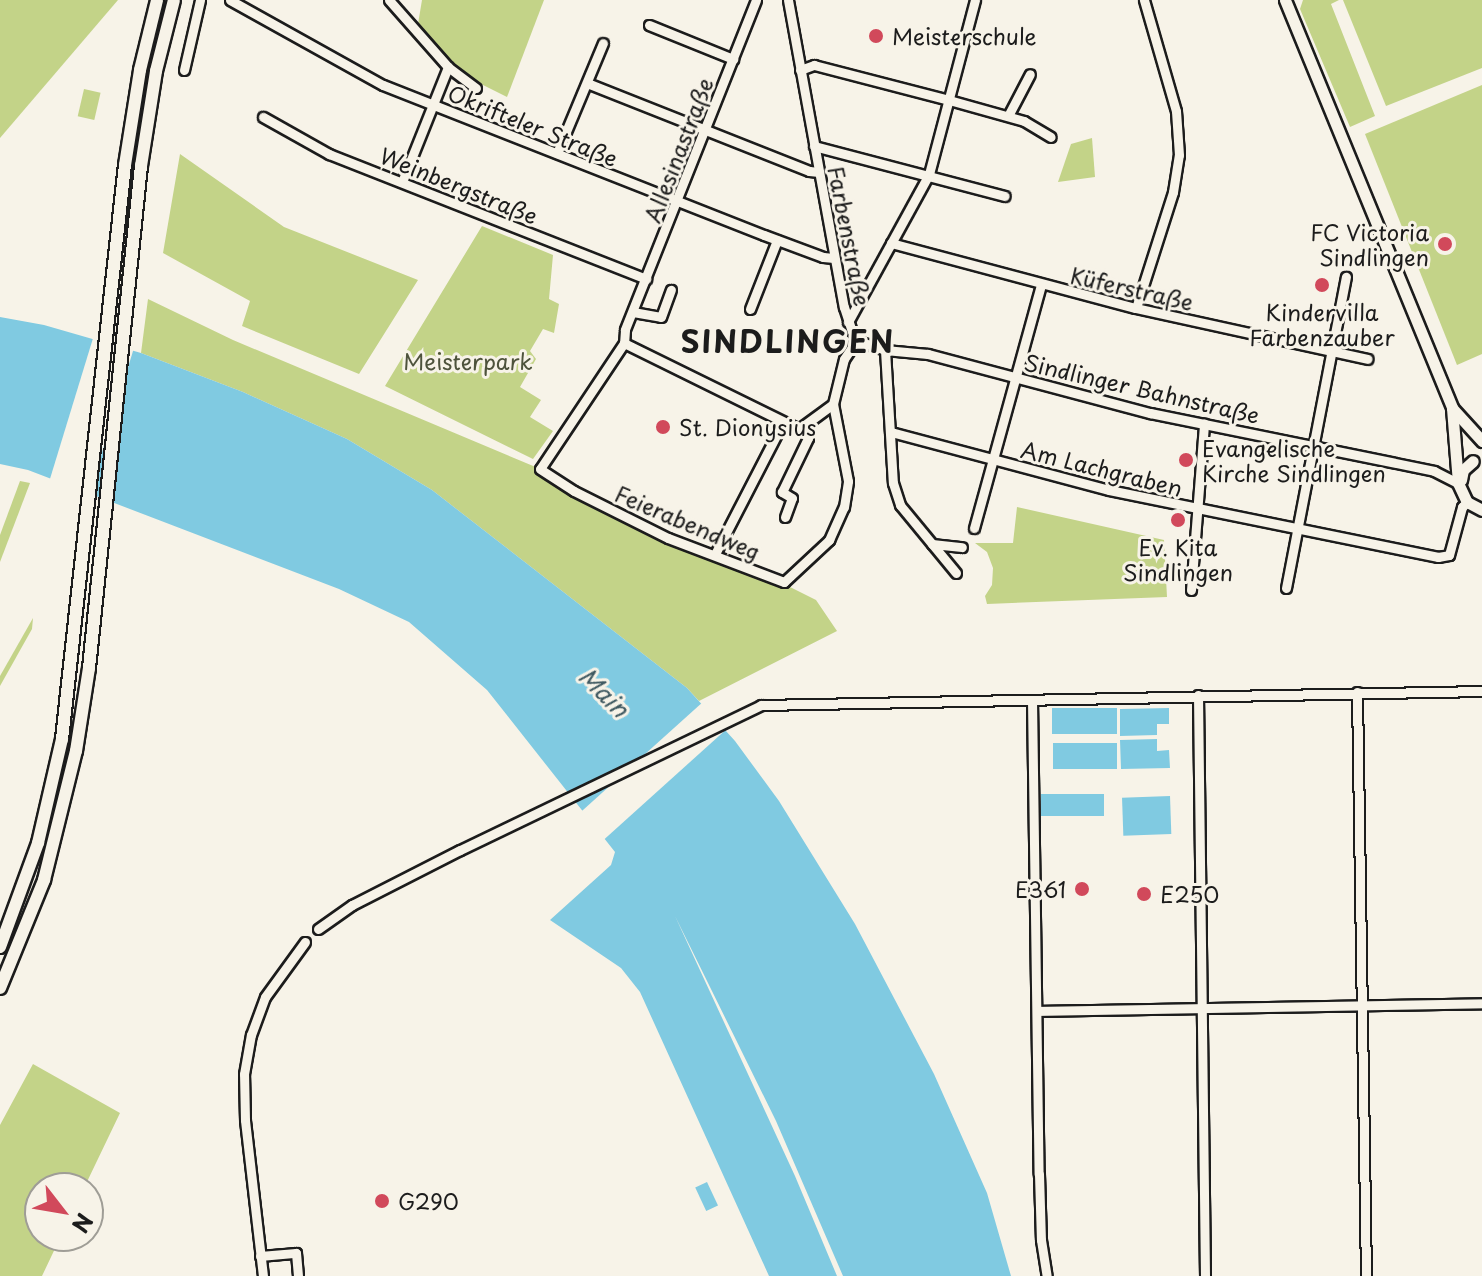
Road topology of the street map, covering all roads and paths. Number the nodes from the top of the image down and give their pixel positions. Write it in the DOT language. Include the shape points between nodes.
graph roads {
  1 [pos="157,0"];
  2 [pos="174,0"];
  3 [pos="200,0"];
  4 [pos="230,0"];
  5 [pos="389,0"];
  6 [pos="756,0"];
  7 [pos="788,0"];
  8 [pos="975,0"];
  9 [pos="1144,0"];
  10 [pos="1285,0"];
  11 [pos="649,25"];
  12 [pos="603,43"];
  13 [pos="733,59"];
  14 [pos="448,67"];
  15 [pos="184,70"];
  16 [pos="800,70"];
  17 [pos="1030,74"];
  18 [pos="587,83"];
  19 [pos="476,88"];
  20 [pos="949,100"];
  21 [pos="433,104"];
  22 [pos="1008,116"];
  23 [pos="263,117"];
  24 [pos="705,130"];
  25 [pos="1051,137"];
  26 [pos="814,146"];
  27 [pos="557,153"];
  28 [pos="819,172"];
  29 [pos="929,174"];
  30 [pos="402,182"];
  31 [pos="1005,196"];
  32 [pos="677,201"];
  33 [pos="777,240"];
  34 [pos="891,243"];
  35 [pos="834,258"];
  36 [pos="1346,277"];
  37 [pos="646,279"];
  38 [pos="1041,285"];
  39 [pos="671,290"];
  40 [pos="1136,308"];
  41 [pos="750,309"];
  42 [pos="633,312"];
  43 [pos="848,322"];
  44 [pos="858,338"];
  45 [pos="624,343"];
  46 [pos="885,350"];
  47 [pos="1334,351"];
  48 [pos="1367,359"];
  49 [pos="1016,377"];
  50 [pos="833,404"];
  51 [pos="1452,408"];
  52 [pos="783,422"];
  53 [pos="1204,424"];
  54 [pos="803,428"];
  55 [pos="891,432"];
  56 [pos="1482,441"];
  57 [pos="1314,446"];
  58 [pos="993,460"];
  59 [pos="1478,460"];
  60 [pos="540,467"];
  61 [pos="1457,468"];
  62 [pos="1437,472"];
  63 [pos="1459,486"];
  64 [pos="1477,507"];
  65 [pos="1196,509"];
  66 [pos="785,517"];
  67 [pos="974,528"];
  68 [pos="1298,529"];
  69 [pos="932,544"];
  70 [pos="962,547"];
  71 [pos="715,554"];
  72 [pos="956,573"];
  73 [pos="1286,588"];
  74 [pos="1191,590"];
  75 [pos="1482,691"];
  76 [pos="1357,692"];
  77 [pos="1198,695"];
  78 [pos="1032,700"];
  79 [pos="318,929"];
  80 [pos="305,942"];
  81 [pos="0,947"];
  82 [pos="0,988"];
  83 [pos="1482,1003"];
  84 [pos="1362,1006"];
  85 [pos="1202,1008"];
  86 [pos="1038,1011"];
  87 [pos="260,1256"];
  88 [pos="263,1276"];
  89 [pos="298,1276"];
  90 [pos="1047,1276"];
  91 [pos="1205,1276"];
  92 [pos="1366,1276"];
  1 -- 81 [label="highway" via="134,100 79,599 53,783 30,869"];
  2 -- 82 [label="highway" via="151,102 82,714 69,789 44,880"];
  3 -- 15 [label="street"];
  4 -- 21 [label="street, Okrifteler Straße" via="371,79"];
  5 -- 14 [label="street"];
  6 -- 13 [label="street, Allesinastraße"];
  7 -- 16 [label="street, Farbenstraße"];
  8 -- 20 [label="street"];
  9 -- 40 [label="street" via="1176,111 1179,155 1173,192"];
  10 -- 51 [label="main road"];
  11 -- 13 [label="street"];
  12 -- 18 [label="street"];
  13 -- 24 [label="street, Allesinastraße"];
  14 -- 19 [label="street"];
  14 -- 21 [label="street"];
  16 -- 20 [label="street" via="814,65"];
  16 -- 26 [label="street, Farbenstraße"];
  17 -- 22 [label="street"];
  18 -- 24 [label="street"];
  18 -- 27 [label="street"];
  20 -- 22 [label="street"];
  20 -- 29 [label="street"];
  21 -- 27 [label="street, Okrifteler Straße"];
  21 -- 30 [label="street"];
  22 -- 25 [label="street"];
  23 -- 30 [label="street, Weinbergstraße" via="329,154"];
  24 -- 28 [label="street"];
  24 -- 32 [label="street, Allesinastraße"];
  26 -- 28 [label="street, Farbenstraße"];
  26 -- 29 [label="street"];
  27 -- 32 [label="street, Okrifteler Straße"];
  28 -- 35 [label="street, Farbenstraße"];
  29 -- 31 [label="street"];
  29 -- 34 [label="street"];
  30 -- 37 [label="street, Weinbergstraße"];
  32 -- 33 [label="street, Okrifteler Straße"];
  32 -- 37 [label="street, Allesinastraße"];
  33 -- 35 [label="street, Okrifteler Straße"];
  33 -- 41 [label="street"];
  34 -- 38 [label="street, Küferstraße"];
  34 -- 43 [label="street"];
  35 -- 43 [label="street, Farbenstraße"];
  36 -- 47 [label="street"];
  37 -- 42 [label="street, Allesinastraße"];
  38 -- 40 [label="street, Küferstraße"];
  38 -- 49 [label="street"];
  39 -- 42 [label="street" via="661,317"];
  40 -- 47 [label="street, Küferstraße"];
  42 -- 45 [label="street, Allesinastraße"];
  43 -- 44 [label="street, Farbenstraße"];
  44 -- 46 [label="street, Farbenstraße"];
  44 -- 50 [label="street" via="844,359"];
  45 -- 52 [label="street"];
  45 -- 60 [label="street, Allesinastraße"];
  46 -- 49 [label="street, Sindlinger Bahnstraße" via="921,352"];
  46 -- 55 [label="street"];
  47 -- 48 [label="street, Küferstraße"];
  47 -- 57 [label="street"];
  49 -- 53 [label="street, Sindlinger Bahnstraße"];
  49 -- 58 [label="street"];
  50 -- 54 [label="street"];
  50 -- 71 [label="street, Feierabendweg" via="848,481 844,507 829,540 784,582"];
  51 -- 56 [label="main road"];
  51 -- 61 [label="main road"];
  52 -- 54 [label="street"];
  52 -- 71 [label="street"];
  53 -- 57 [label="street, Sindlinger Bahnstraße"];
  53 -- 65 [label="street"];
  54 -- 66 [label="street" via="808,438 782,492 792,498"];
  55 -- 58 [label="street, Am Lachgraben"];
  55 -- 69 [label="street" via="893,483 900,505"];
  57 -- 62 [label="street, Sindlinger Bahnstraße"];
  57 -- 68 [label="street"];
  58 -- 65 [label="street, Am Lachgraben"];
  58 -- 67 [label="street"];
  59 -- 61 [label="main road"];
  59 -- 63 [label="main road" via="1463,470"];
  60 -- 71 [label="street, Feierabendweg" via="542,473 614,513"];
  61 -- 62 [label="street, Sindlinger Bahnstraße"];
  61 -- 63 [label="main road"];
  62 -- 63 [label="street, Sindlinger Bahnstraße"];
  63 -- 64 [label="main road"];
  64 -- 68 [label="street, Am Lachgraben" via="1462,507 1449,555 1438,557"];
  65 -- 68 [label="street, Am Lachgraben"];
  65 -- 74 [label="street"];
  68 -- 73 [label="street"];
  69 -- 70 [label="street"];
  69 -- 72 [label="street"];
  75 -- 76 [label="street"];
  76 -- 77 [label="street"];
  76 -- 84 [label="street"];
  77 -- 78 [label="street"];
  77 -- 85 [label="street"];
  78 -- 79 [label="street" via="761,705 460,850 352,905"];
  78 -- 86 [label="street"];
  80 -- 87 [label="street" via="265,997 246,1055 245,1120"];
  83 -- 84 [label="street"];
  84 -- 85 [label="street"];
  84 -- 92 [label="street"];
  85 -- 86 [label="street"];
  85 -- 91 [label="street"];
  86 -- 90 [label="street" via="1040,1213"];
  87 -- 88 [label="street"];
  87 -- 89 [label="street" via="296,1253"];
}
